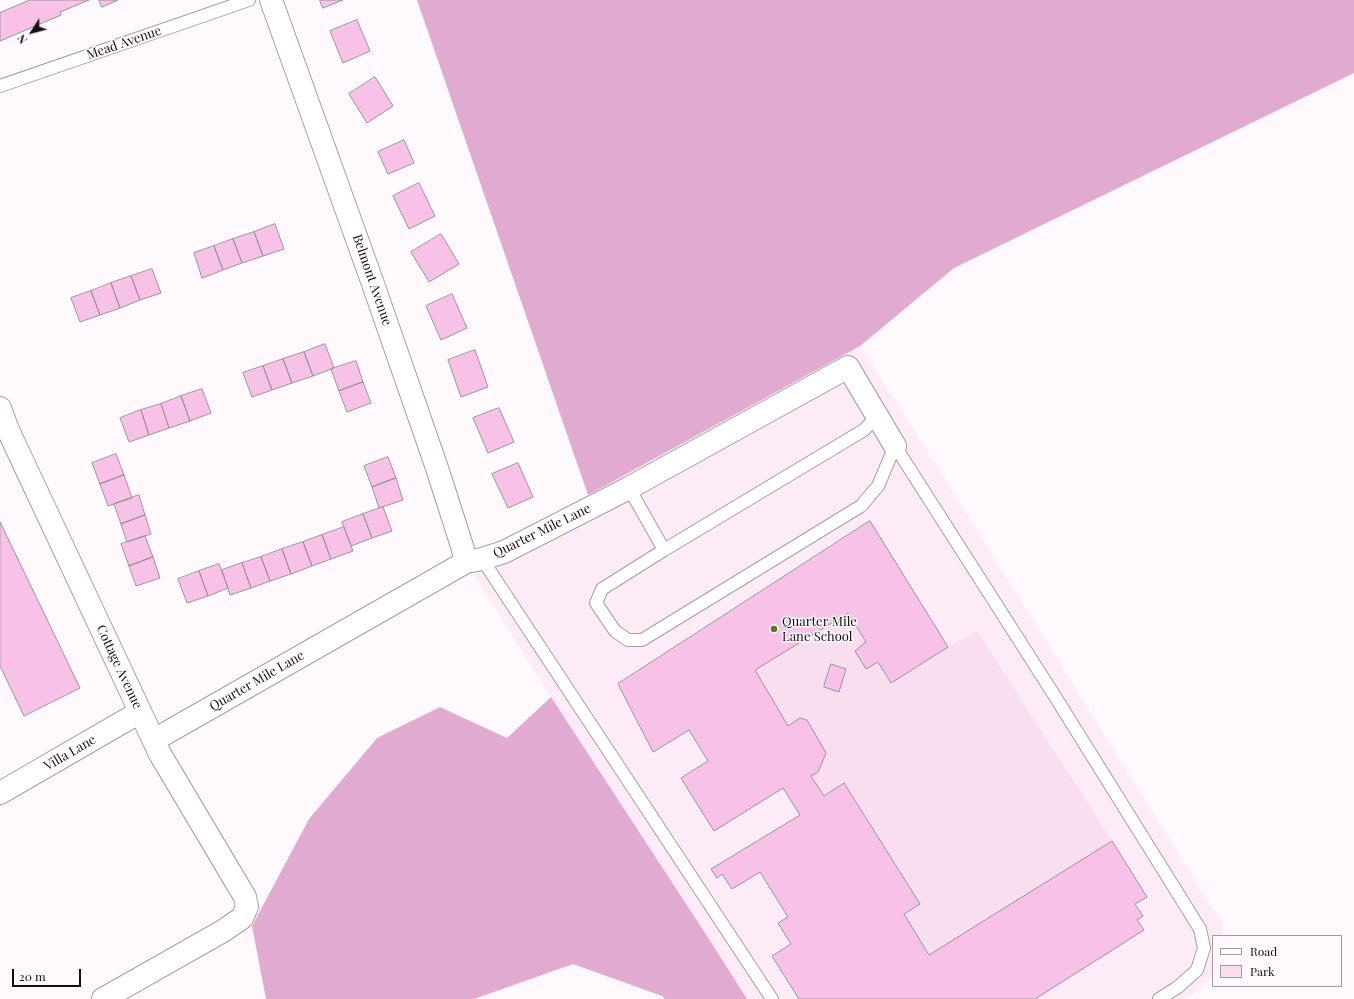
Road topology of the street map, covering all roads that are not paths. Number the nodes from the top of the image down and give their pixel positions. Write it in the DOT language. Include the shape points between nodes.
graph roads {
  1 [pos="249,0"];
  2 [pos="271,0"];
  3 [pos="0,86"];
  4 [pos="0,408"];
  5 [pos="877,416"];
  6 [pos="4,431"];
  7 [pos="895,446"];
  8 [pos="629,488"];
  9 [pos="664,550"];
  10 [pos="474,560"];
  11 [pos="140,712"];
  12 [pos="154,740"];
  13 [pos="0,793"];
  14 [pos="103,999"];
  15 [pos="772,999"];
  16 [pos="1159,999"];
  1 -- 3 [label="lane, Mead Avenue"];
  2 -- 10 [label="street, Belmont Avenue" via="388,326 462,546"];
  4 -- 6 [label="street, Cottage Avenue"];
  5 -- 7 [label="street"];
  5 -- 8 [label="street, Quarter Mile Lane" via="848,367"];
  5 -- 9 [label="lane" via="864,430"];
  6 -- 11 [label="street, Cottage Avenue"];
  7 -- 9 [label="lane" via="878,486 861,506 642,640 628,640 615,631 596,603 602,589"];
  7 -- 16 [label="lane" via="1200,929 1204,948 1197,970"];
  8 -- 9 [label="lane"];
  8 -- 10 [label="street, Quarter Mile Lane" via="504,552"];
  10 -- 12 [label="street, Quarter Mile Lane"];
  10 -- 15 [label="lane"];
  11 -- 12 [label="street, Cottage Avenue"];
  11 -- 13 [label="street, Villa Lane"];
  12 -- 14 [label="street, Cottage Avenue" via="245,897 247,907 242,918"];
}
